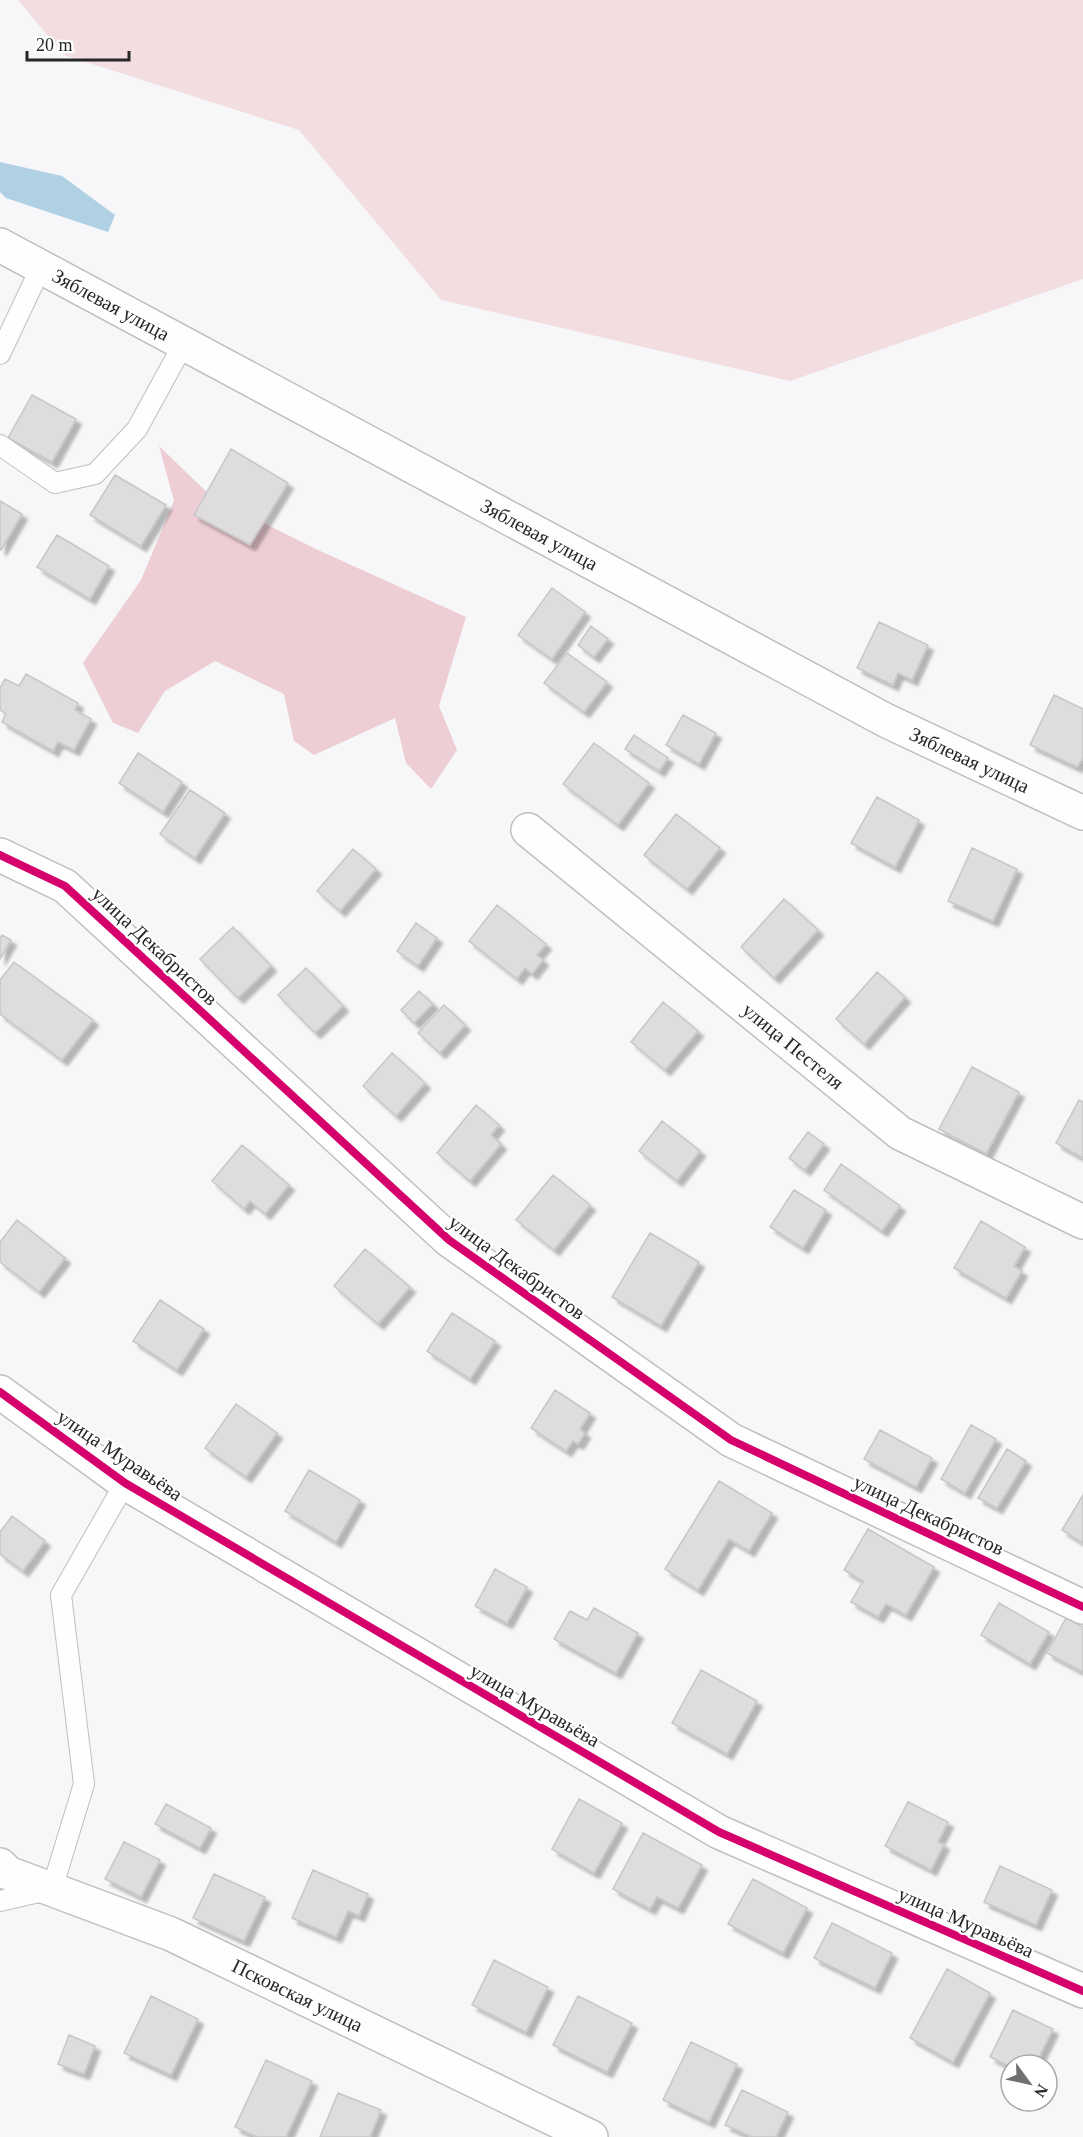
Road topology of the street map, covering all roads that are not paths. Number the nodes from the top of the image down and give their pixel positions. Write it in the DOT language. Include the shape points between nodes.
graph roads {
  1 [pos="0,245"];
  2 [pos="41,267"];
  3 [pos="184,344"];
  4 [pos="0,354"];
  5 [pos="0,445"];
  6 [pos="1083,813"];
  7 [pos="528,830"];
  8 [pos="0,855"];
  9 [pos="1083,1222"];
  10 [pos="0,1392"];
  11 [pos="125,1483"];
  12 [pos="1083,1607"];
  13 [pos="0,1865"];
  14 [pos="52,1889"];
  15 [pos="0,1901"];
  16 [pos="1083,1991"];
  17 [pos="591,2137"];
  1 -- 2 [label="street, Зяблевая улица"];
  2 -- 3 [label="street, Зяблевая улица"];
  2 -- 4 [label="lane"];
  3 -- 5 [label="lane" via="137,429 95,474 55,483"];
  3 -- 6 [label="street, Зяблевая улица" via="887,722"];
  7 -- 9 [label="street, улица Пестеля" via="900,1133"];
  8 -- 12 [label="street, улица Декабристов" via="66,886 449,1240 731,1440"];
  10 -- 11 [label="street, улица Муравьёва"];
  11 -- 14 [label="lane" via="61,1595 84,1784"];
  11 -- 16 [label="street, улица Муравьёва" via="719,1832"];
  13 -- 14 [label="street, Псковская улица" via="8,1873"];
  14 -- 15 [label="lane"];
  14 -- 17 [label="street, Псковская улица" via="171,1934"];
}
